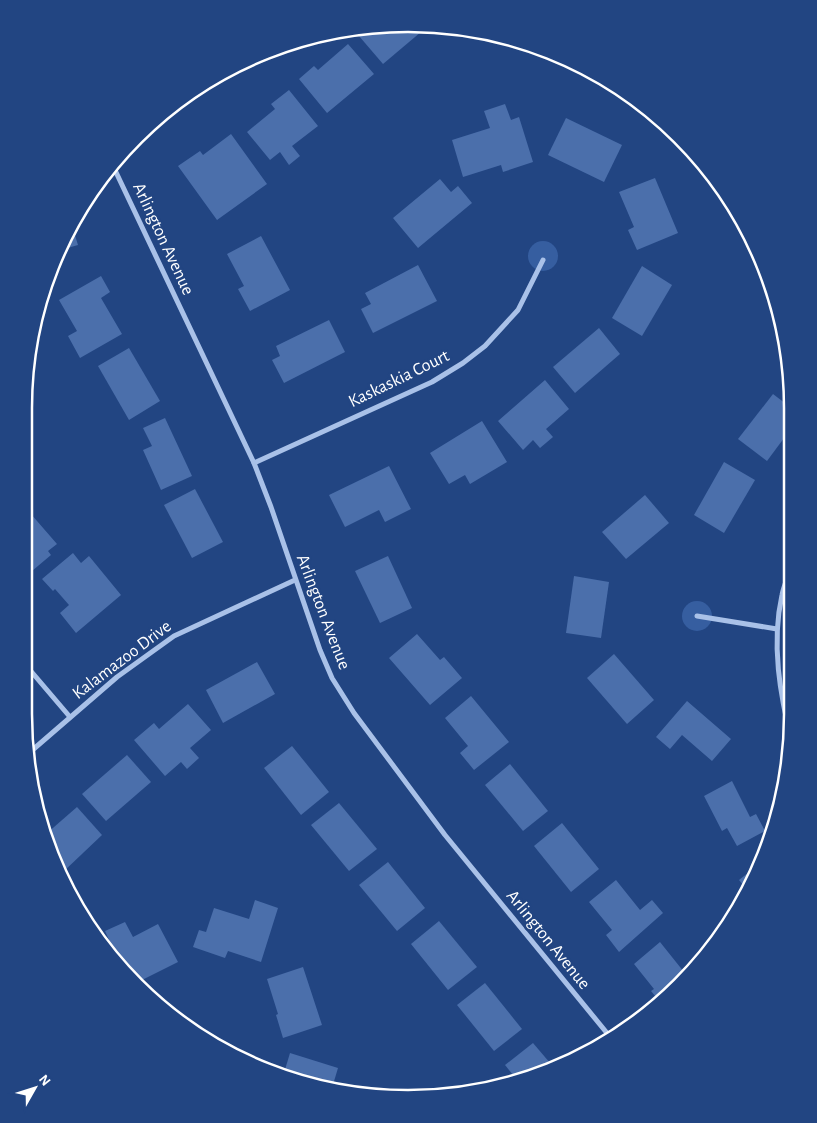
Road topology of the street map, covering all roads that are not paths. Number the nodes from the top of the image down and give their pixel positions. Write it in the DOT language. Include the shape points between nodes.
graph roads {
  1 [pos="116,173"];
  2 [pos="544,260"];
  3 [pos="254,463"];
  4 [pos="295,580"];
  5 [pos="784,588"];
  6 [pos="697,616"];
  7 [pos="778,629"];
  8 [pos="32,672"];
  9 [pos="784,709"];
  10 [pos="70,717"];
  11 [pos="34,748"];
  12 [pos="607,1033"];
  1 -- 3 [label="street, Arlington Avenue"];
  2 -- 3 [label="street, Kaskaskia Court" via="518,310 485,346 463,363 432,382"];
  3 -- 4 [label="street, Arlington Avenue"];
  4 -- 10 [label="street, Kalamazoo Drive" via="174,636"];
  4 -- 12 [label="street, Arlington Avenue" via="332,678 354,713 445,835"];
  5 -- 7 [label="street"];
  6 -- 7 [label="street"];
  7 -- 9 [label="street" via="778,664"];
  8 -- 10 [label="street"];
  10 -- 11 [label="street, Kalamazoo Drive"];
}
